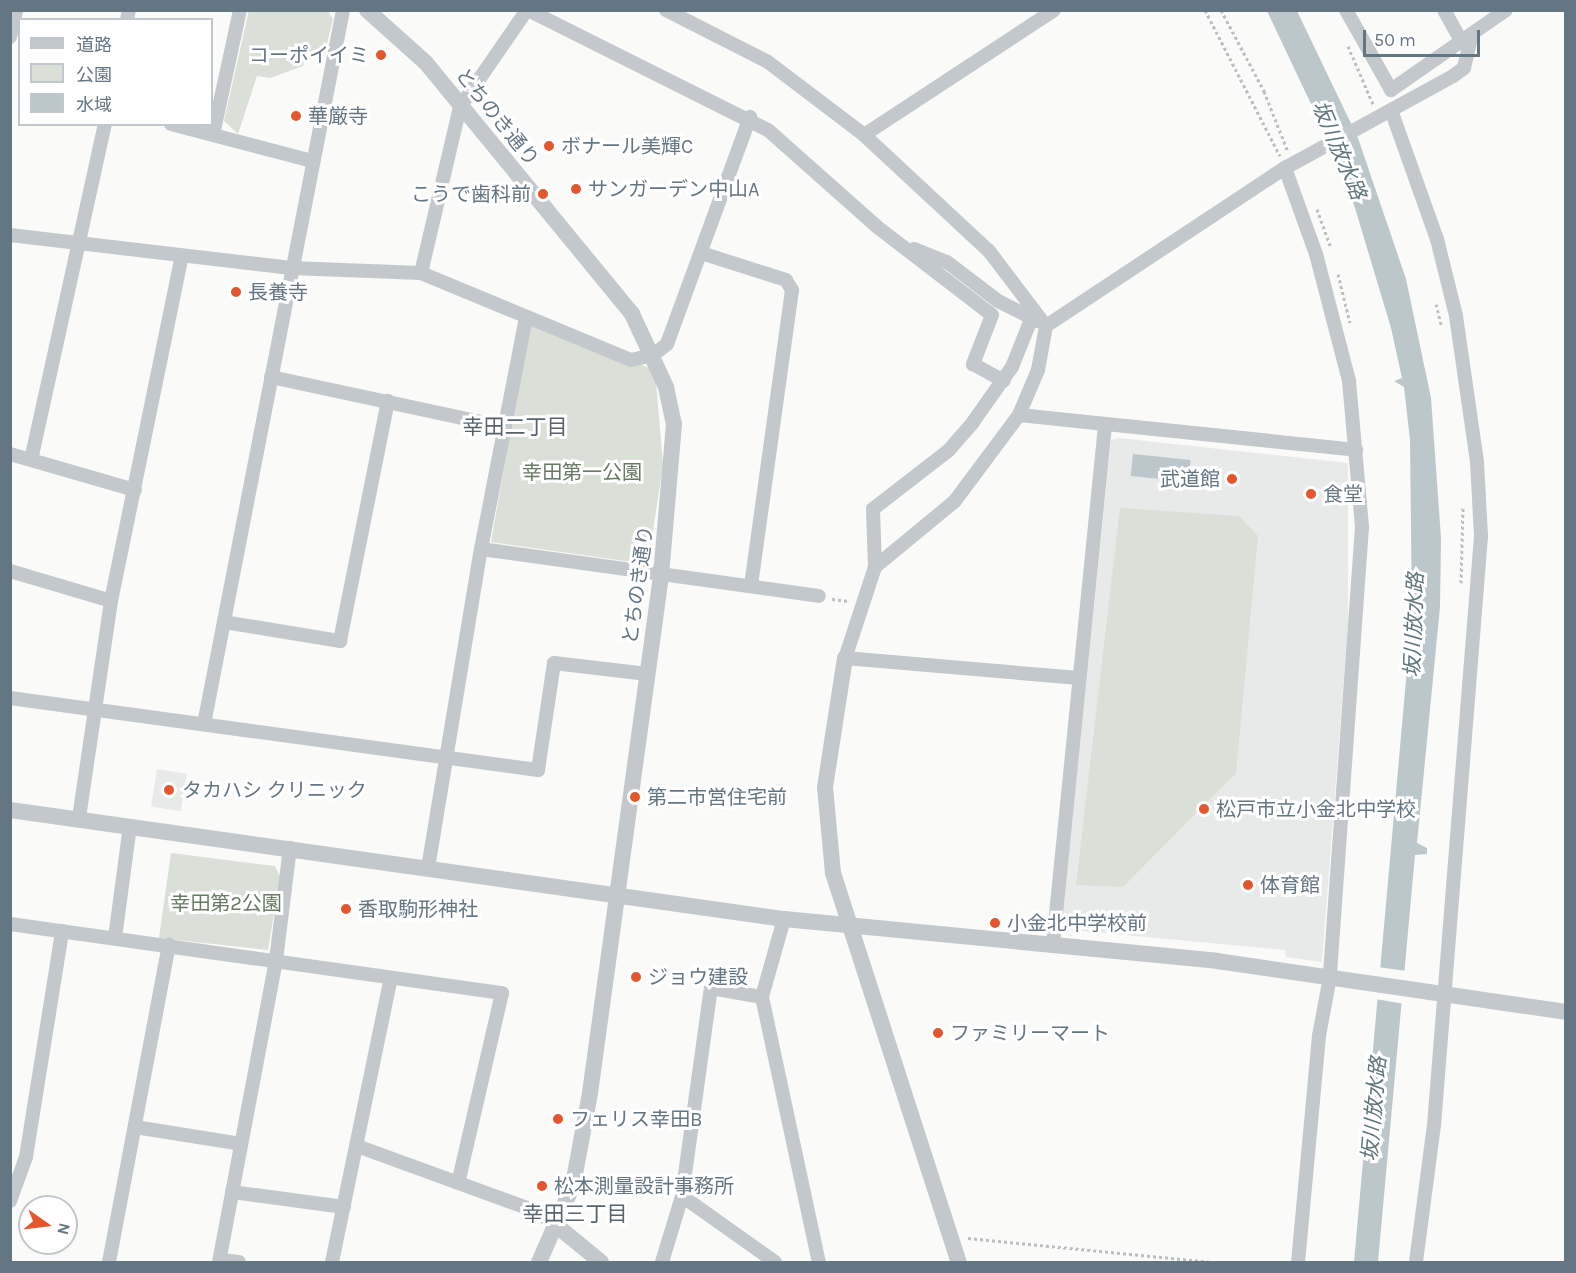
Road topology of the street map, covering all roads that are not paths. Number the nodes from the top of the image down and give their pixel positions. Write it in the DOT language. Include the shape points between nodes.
graph roads {
  1 [pos="16,10"];
  2 [pos="240,10"];
  3 [pos="343,10"];
  4 [pos="367,10"];
  5 [pos="527,10"];
  6 [pos="666,10"];
  7 [pos="1054,10"];
  8 [pos="1346,10"];
  9 [pos="1444,10"];
  10 [pos="1506,10"];
  11 [pos="10,37"];
  12 [pos="1467,38"];
  13 [pos="460,107"];
  14 [pos="1385,113"];
  15 [pos="750,117"];
  16 [pos="105,126"];
  17 [pos="179,126"];
  18 [pos="213,135"];
  19 [pos="864,135"];
  20 [pos="312,161"];
  21 [pos="1289,167"];
  22 [pos="10,235"];
  23 [pos="78,242"];
  24 [pos="898,242"];
  25 [pos="701,253"];
  26 [pos="182,256"];
  27 [pos="291,268"];
  28 [pos="421,273"];
  29 [pos="526,318"];
  30 [pos="1039,321"];
  31 [pos="653,355"];
  32 [pos="271,377"];
  33 [pos="1004,381"];
  34 [pos="388,401"];
  35 [pos="1018,415"];
  36 [pos="1106,426"];
  37 [pos="505,427"];
  38 [pos="1356,450"];
  39 [pos="10,454"];
  40 [pos="31,460"];
  41 [pos="135,490"];
  42 [pos="481,549"];
  43 [pos="875,567"];
  44 [pos="10,571"];
  45 [pos="661,576"];
  46 [pos="751,586"];
  47 [pos="819,596"];
  48 [pos="111,601"];
  49 [pos="224,622"];
  50 [pos="845,658"];
  51 [pos="646,674"];
  52 [pos="1079,678"];
  53 [pos="10,698"];
  54 [pos="92,709"];
  55 [pos="204,724"];
  56 [pos="445,758"];
  57 [pos="10,810"];
  58 [pos="79,818"];
  59 [pos="130,826"];
  60 [pos="290,848"];
  61 [pos="428,868"];
  62 [pos="617,892"];
  63 [pos="784,919"];
  64 [pos="10,924"];
  65 [pos="848,926"];
  66 [pos="62,931"];
  67 [pos="115,938"];
  68 [pos="1053,944"];
  69 [pos="169,945"];
  70 [pos="276,960"];
  71 [pos="391,978"];
  72 [pos="1335,978"];
  73 [pos="1436,993"];
  74 [pos="762,997"];
  75 [pos="1566,1012"];
  76 [pos="135,1127"];
  77 [pos="241,1144"];
  78 [pos="357,1146"];
  79 [pos="458,1183"];
  80 [pos="232,1192"];
  81 [pos="682,1196"];
  82 [pos="10,1202"];
  83 [pos="344,1207"];
  84 [pos="557,1226"];
  85 [pos="220,1261"];
  86 [pos="109,1263"];
  87 [pos="239,1263"];
  88 [pos="332,1263"];
  89 [pos="539,1263"];
  90 [pos="601,1263"];
  91 [pos="662,1263"];
  92 [pos="775,1263"];
  93 [pos="819,1263"];
  94 [pos="959,1263"];
  95 [pos="1298,1263"];
  96 [pos="1416,1263"];
  1 -- 11 [label="street"];
  2 -- 18 [label="street"];
  3 -- 20 [label="street"];
  4 -- 13 [label="street, とちのき通り" via="403,37"];
  5 -- 13 [label="street"];
  5 -- 15 [label="street" via="607,47 644,72"];
  6 -- 19 [label="street" via="768,62"];
  7 -- 19 [label="street"];
  8 -- 12 [label="street" via="1391,90"];
  9 -- 12 [label="street"];
  10 -- 12 [label="street"];
  12 -- 14 [label="street" via="1464,68"];
  13 -- 28 [label="street"];
  13 -- 31 [label="street, とちのき通り" via="632,314"];
  14 -- 21 [label="street"];
  14 -- 73 [label="street" via="1437,239 1456,316 1477,462 1478,615"];
  15 -- 24 [label="street"];
  15 -- 25 [label="street"];
  16 -- 23 [label="street"];
  17 -- 18 [label="street"];
  18 -- 20 [label="street"];
  19 -- 30 [label="street" via="989,251"];
  20 -- 27 [label="street"];
  21 -- 30 [label="street"];
  21 -- 38 [label="street" via="1340,342"];
  22 -- 23 [label="street"];
  23 -- 26 [label="street"];
  23 -- 40 [label="street"];
  24 -- 30 [label="street" via="947,262 998,301"];
  24 -- 33 [label="street" via="992,315 973,364"];
  25 -- 31 [label="street" via="667,344"];
  25 -- 46 [label="street" via="786,280 792,290"];
  26 -- 27 [label="street"];
  26 -- 41 [label="street"];
  27 -- 28 [label="street"];
  27 -- 32 [label="street"];
  28 -- 29 [label="street"];
  29 -- 31 [label="street" via="631,360"];
  29 -- 37 [label="street"];
  30 -- 33 [label="street"];
  30 -- 35 [label="street" via="1038,370"];
  31 -- 45 [label="street, とちのき通り" via="674,424"];
  32 -- 34 [label="street"];
  32 -- 49 [label="street"];
  33 -- 43 [label="street" via="949,450 873,509"];
  34 -- 37 [label="street"];
  34 -- 49 [label="street" via="340,641"];
  35 -- 36 [label="street"];
  35 -- 43 [label="street" via="955,501"];
  36 -- 38 [label="street"];
  36 -- 52 [label="street"];
  37 -- 42 [label="street"];
  38 -- 72 [label="street" via="1360,592"];
  39 -- 40 [label="street"];
  40 -- 41 [label="street"];
  41 -- 48 [label="street"];
  42 -- 45 [label="street"];
  42 -- 56 [label="street"];
  43 -- 50 [label="street"];
  44 -- 48 [label="street"];
  45 -- 46 [label="street"];
  45 -- 51 [label="street, とちのき通り"];
  46 -- 47 [label="street"];
  48 -- 54 [label="street"];
  49 -- 55 [label="street"];
  50 -- 52 [label="street"];
  50 -- 65 [label="street" via="825,787 829,846"];
  51 -- 56 [label="street" via="554,663 538,770"];
  51 -- 62 [label="street, とちのき通り"];
  52 -- 68 [label="street"];
  53 -- 54 [label="street"];
  54 -- 55 [label="street"];
  54 -- 58 [label="street"];
  55 -- 56 [label="street"];
  56 -- 61 [label="street"];
  57 -- 58 [label="street"];
  58 -- 59 [label="street"];
  59 -- 60 [label="street"];
  59 -- 67 [label="street"];
  60 -- 61 [label="street"];
  60 -- 70 [label="street"];
  61 -- 62 [label="street"];
  62 -- 63 [label="street"];
  62 -- 84 [label="street, とちのき通り" via="590,1093 573,1185"];
  63 -- 65 [label="street"];
  63 -- 74 [label="street"];
  64 -- 66 [label="street"];
  65 -- 68 [label="street"];
  65 -- 94 [label="street"];
  66 -- 67 [label="street"];
  66 -- 82 [label="street" via="26,1157"];
  67 -- 69 [label="street"];
  68 -- 72 [label="street"];
  69 -- 70 [label="street"];
  69 -- 76 [label="street"];
  70 -- 71 [label="street"];
  70 -- 77 [label="street"];
  71 -- 78 [label="street"];
  71 -- 79 [label="street" via="502,993"];
  72 -- 73 [label="street"];
  72 -- 95 [label="street"];
  73 -- 75 [label="street"];
  73 -- 96 [label="street" via="1434,1125"];
  74 -- 81 [label="street" via="711,988"];
  74 -- 93 [label="street"];
  76 -- 77 [label="street"];
  76 -- 86 [label="street"];
  77 -- 80 [label="street"];
  78 -- 79 [label="street"];
  78 -- 83 [label="street"];
  79 -- 84 [label="street" via="538,1212"];
  80 -- 83 [label="street"];
  80 -- 85 [label="street"];
  81 -- 91 [label="street"];
  81 -- 92 [label="street"];
  83 -- 88 [label="street"];
  84 -- 89 [label="street, とちのき通り"];
  84 -- 90 [label="street"];
  85 -- 87 [label="street"];
}
